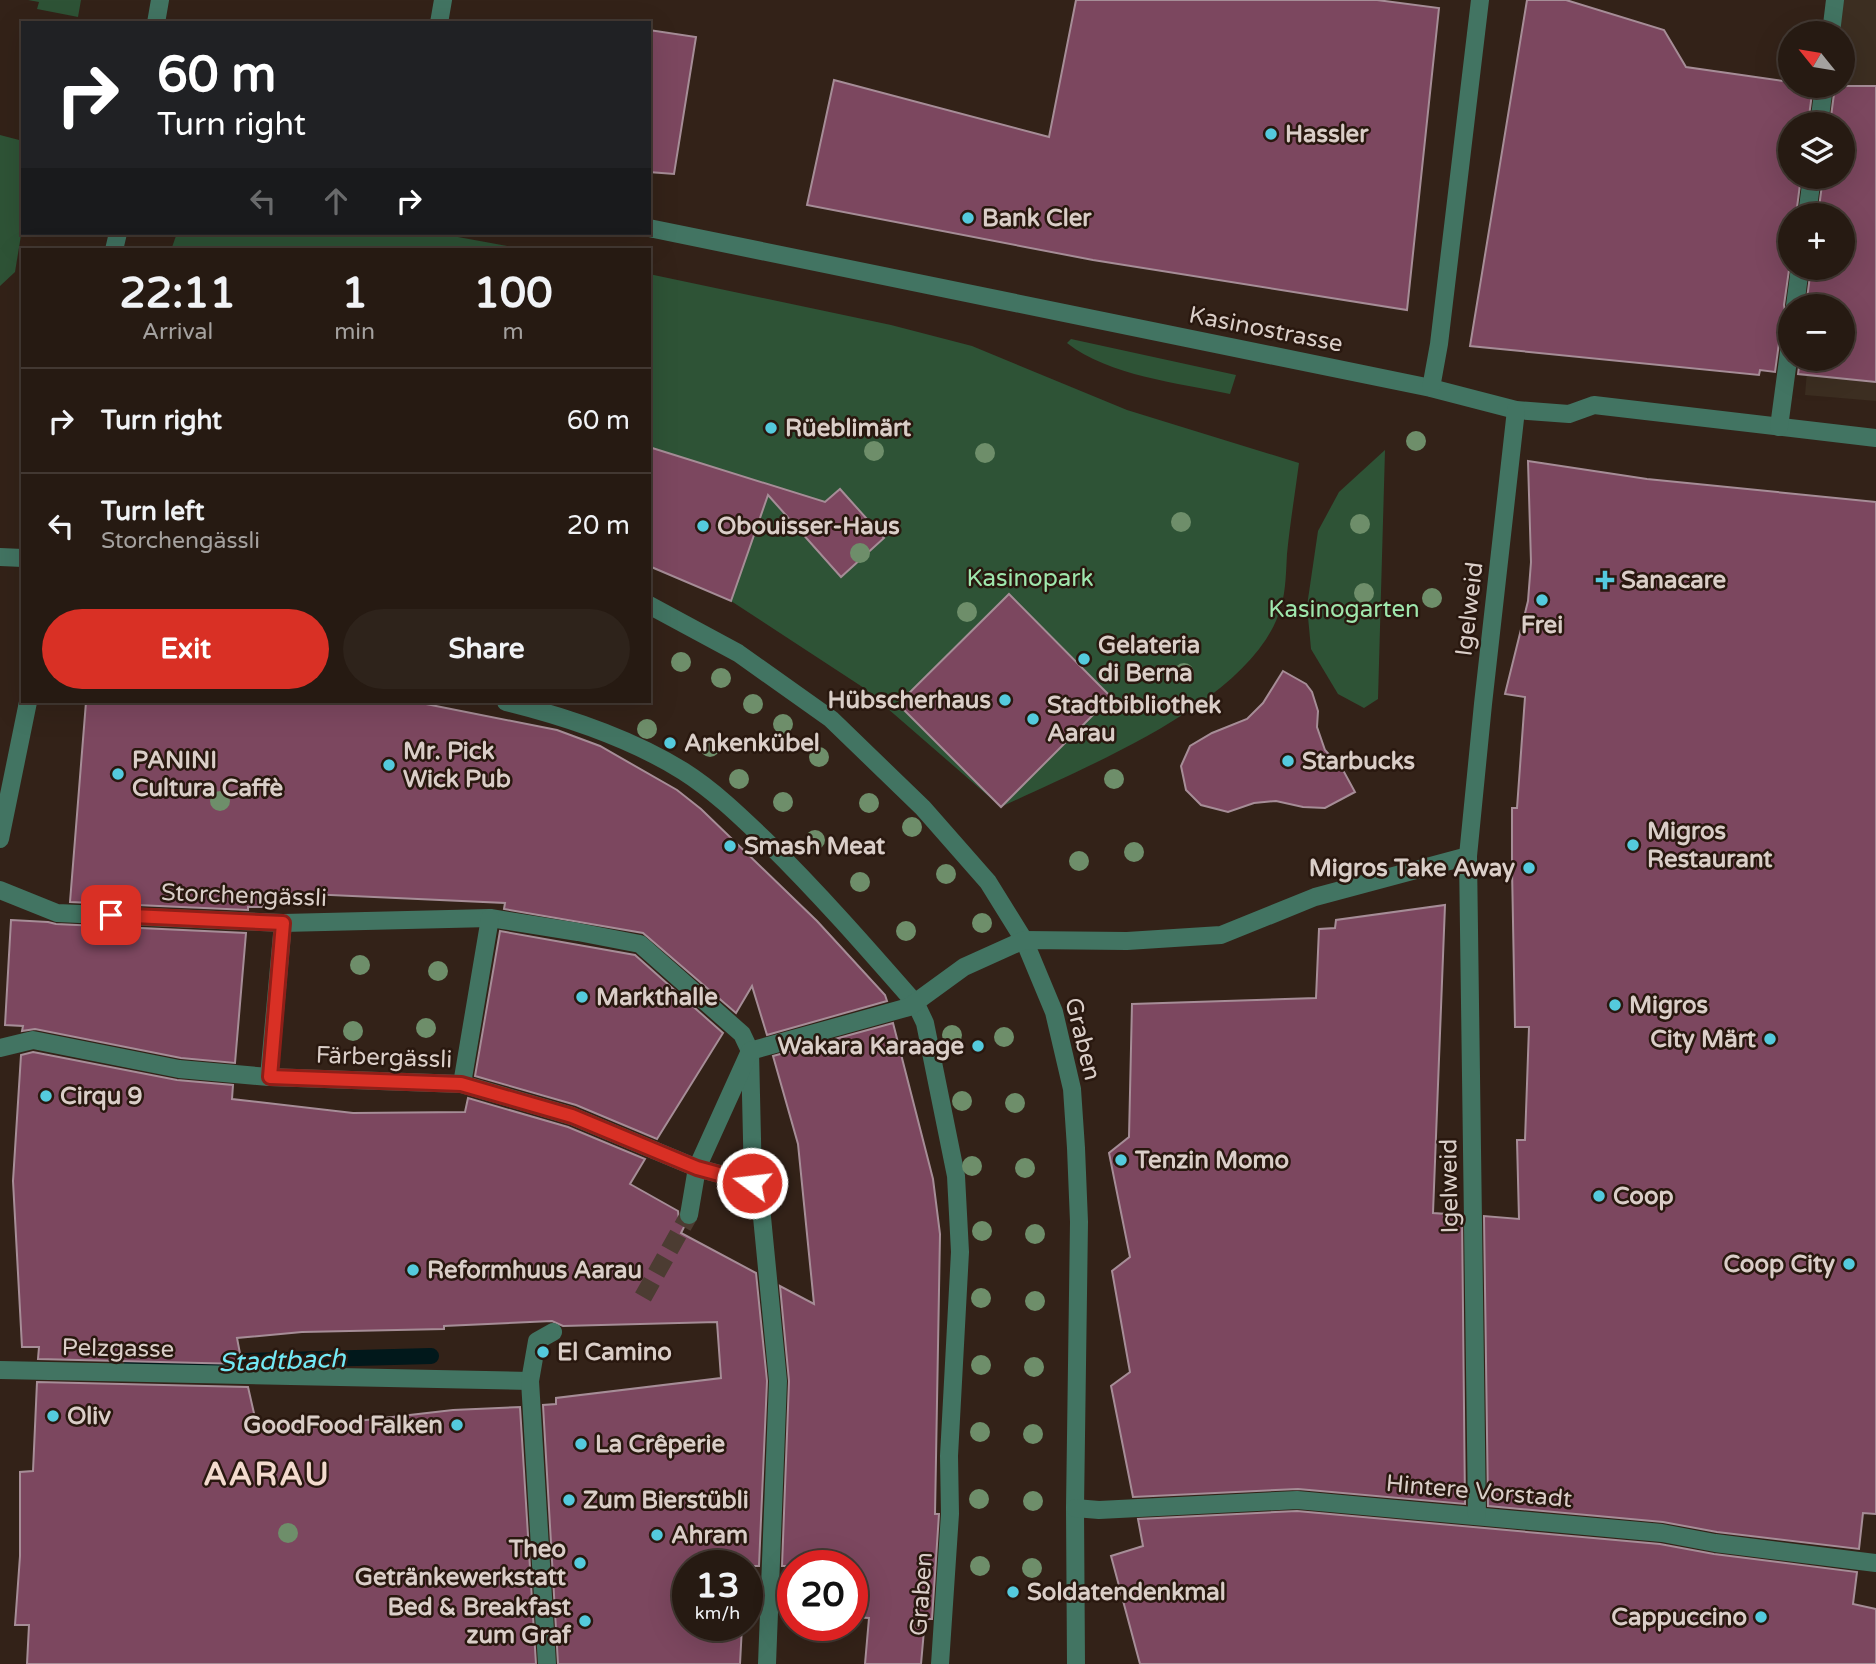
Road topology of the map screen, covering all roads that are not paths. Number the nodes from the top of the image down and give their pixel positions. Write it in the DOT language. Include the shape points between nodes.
graph roads {
  1 [pos="160,0"];
  2 [pos="443,0"];
  3 [pos="1480,0"];
  4 [pos="1835,0"];
  5 [pos="156,21"];
  6 [pos="439,21"];
  7 [pos="1832,21"];
  8 [pos="651,228"];
  9 [pos="1787,371"];
  10 [pos="1431,388"];
  11 [pos="1516,410"];
  12 [pos="1779,427"];
  13 [pos="1876,438"];
  14 [pos="0,557"];
  15 [pos="21,558"];
  16 [pos="651,606"];
  17 [pos="28,703"];
  18 [pos="509,703"];
  19 [pos="0,839"];
  20 [pos="1468,856"];
  21 [pos="0,890"];
  22 [pos="490,918"];
  23 [pos="283,923"];
  24 [pos="1024,940"];
  25 [pos="916,1004"];
  26 [pos="0,1048"];
  27 [pos="750,1051"];
  28 [pos="270,1077"];
  29 [pos="461,1084"];
  30 [pos="697,1168"];
  31 [pos="752,1183"];
  32 [pos="688,1215"];
  33 [pos="553,1332"];
  34 [pos="0,1370"];
  35 [pos="530,1381"];
  36 [pos="1075,1508"];
  37 [pos="1477,1515"];
  38 [pos="1876,1563"];
  39 [pos="547,1664"];
  40 [pos="767,1664"];
  41 [pos="940,1664"];
  42 [pos="1076,1664"];
  1 -- 5 [label="street"];
  2 -- 6 [label="street"];
  3 -- 10 [label="street"];
  4 -- 7 [label="street"];
  8 -- 10 [label="street, Kasinostrasse"];
  9 -- 12 [label="street"];
  10 -- 11 [label="street, Kasinostrasse"];
  11 -- 12 [label="street, Kasinostrasse" via="1569,414 1594,405"];
  11 -- 20 [label="street, Igelweid"];
  12 -- 13 [label="street, Kasinostrasse"];
  14 -- 15 [label="street"];
  16 -- 24 [label="street, Graben" via="738,653 831,719 923,808 988,882"];
  17 -- 19 [label="street"];
  18 -- 25 [label="street, Graben" via="593,728 683,771 738,814 814,887"];
  20 -- 24 [label="street" via="1315,897 1221,935 1127,942"];
  20 -- 37 [label="street, Igelweid"];
  21 -- 23 [label="street, Storchengässli" via="57,913"];
  22 -- 23 [label="street, Storchengässli"];
  22 -- 27 [label="street, Storchengässli" via="640,944 741,1034"];
  22 -- 29 [label="street"];
  23 -- 28 [label="street"];
  24 -- 25 [label="street" via="964,967"];
  24 -- 36 [label="street, Graben" via="1054,1012 1072,1088 1079,1222"];
  25 -- 27 [label="street"];
  25 -- 41 [label="street, Graben" via="925,1023 956,1176 960,1252"];
  26 -- 28 [label="street, Färbergässli" via="33,1040 179,1069"];
  27 -- 30 [label="street"];
  27 -- 31 [label="street"];
  28 -- 29 [label="street, Färbergässli"];
  29 -- 30 [label="street, Färbergässli" via="572,1116"];
  30 -- 31 [label="street, Färbergässli"];
  30 -- 32 [label="street"];
  31 -- 40 [label="street" via="762,1217 778,1381"];
  33 -- 35 [label="street" via="537,1341"];
  34 -- 35 [label="street, Pelzgasse"];
  35 -- 39 [label="street"];
  36 -- 37 [label="street, Hintere Vorstadt" via="1297,1500"];
  36 -- 42 [label="street, Graben"];
  37 -- 38 [label="street, Hintere Vorstadt" via="1662,1533"];
}
